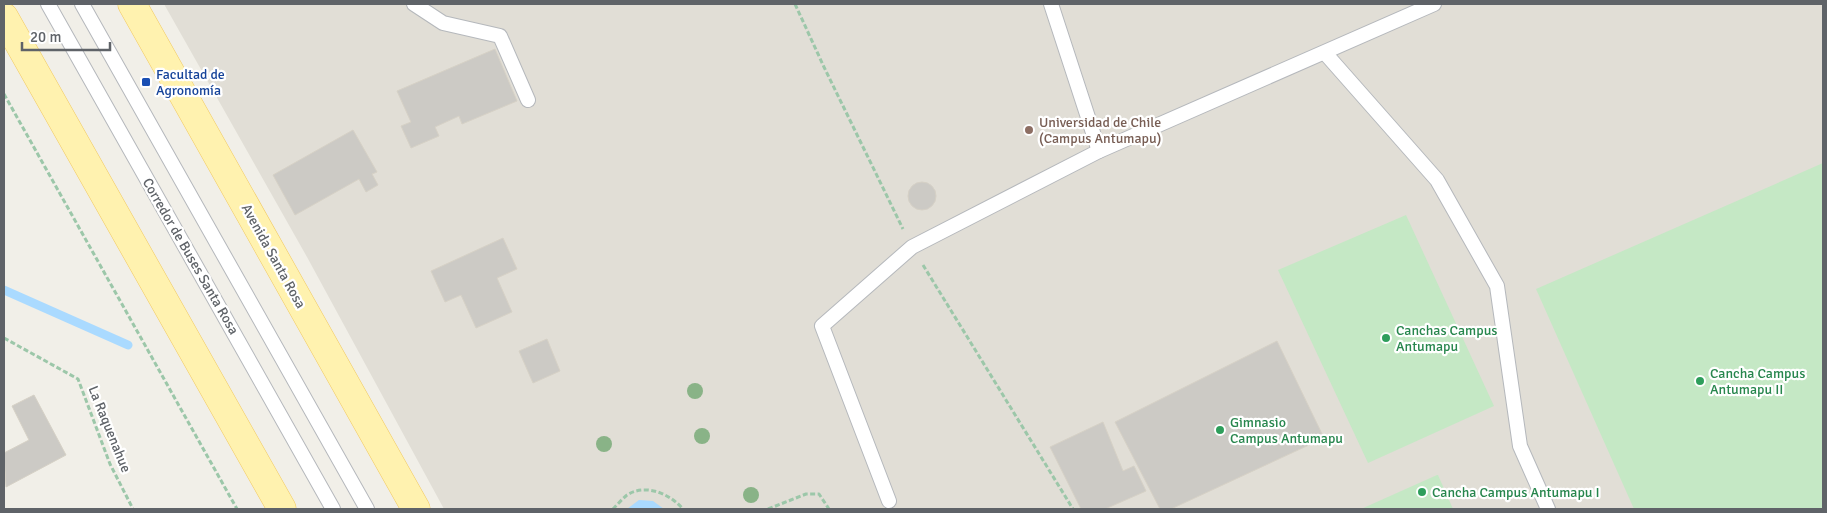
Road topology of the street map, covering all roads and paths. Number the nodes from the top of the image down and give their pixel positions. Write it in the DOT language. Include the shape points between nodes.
graph roads {
  1 [pos="48,4"];
  2 [pos="82,4"];
  3 [pos="132,4"];
  4 [pos="414,4"];
  5 [pos="1051,4"];
  6 [pos="1434,4"];
  7 [pos="1405,10"];
  8 [pos="4,18"];
  9 [pos="1325,53"];
  10 [pos="4,94"];
  11 [pos="528,100"];
  12 [pos="1099,152"];
  13 [pos="4,338"];
  14 [pos="889,500"];
  15 [pos="133,509"];
  16 [pos="238,509"];
  17 [pos="282,509"];
  18 [pos="333,509"];
  19 [pos="366,509"];
  20 [pos="416,509"];
  21 [pos="613,509"];
  22 [pos="683,509"];
  23 [pos="768,509"];
  24 [pos="829,509"];
  25 [pos="1548,509"];
  1 -- 18 [label="lane, Corredor de Buses Santa Rosa"];
  2 -- 19 [label="lane, Corredor de Buses Santa Rosa"];
  3 -- 20 [label="main road, Avenida Santa Rosa"];
  4 -- 11 [label="lane" via="443,23 500,36"];
  5 -- 12 [label="lane"];
  6 -- 7 [label="lane"];
  7 -- 9 [label="lane"];
  8 -- 17 [label="main road"];
  9 -- 12 [label="lane"];
  9 -- 25 [label="lane" via="1437,180 1497,286 1520,446"];
  10 -- 16 [label="path"];
  12 -- 14 [label="lane" via="912,247 822,326"];
  13 -- 15 [label="path, La Raquenahue" via="78,380 110,464"];
  21 -- 22 [label="path" via="626,496 641,489 674,499"];
  23 -- 24 [label="path" via="806,494 819,494"];
}
